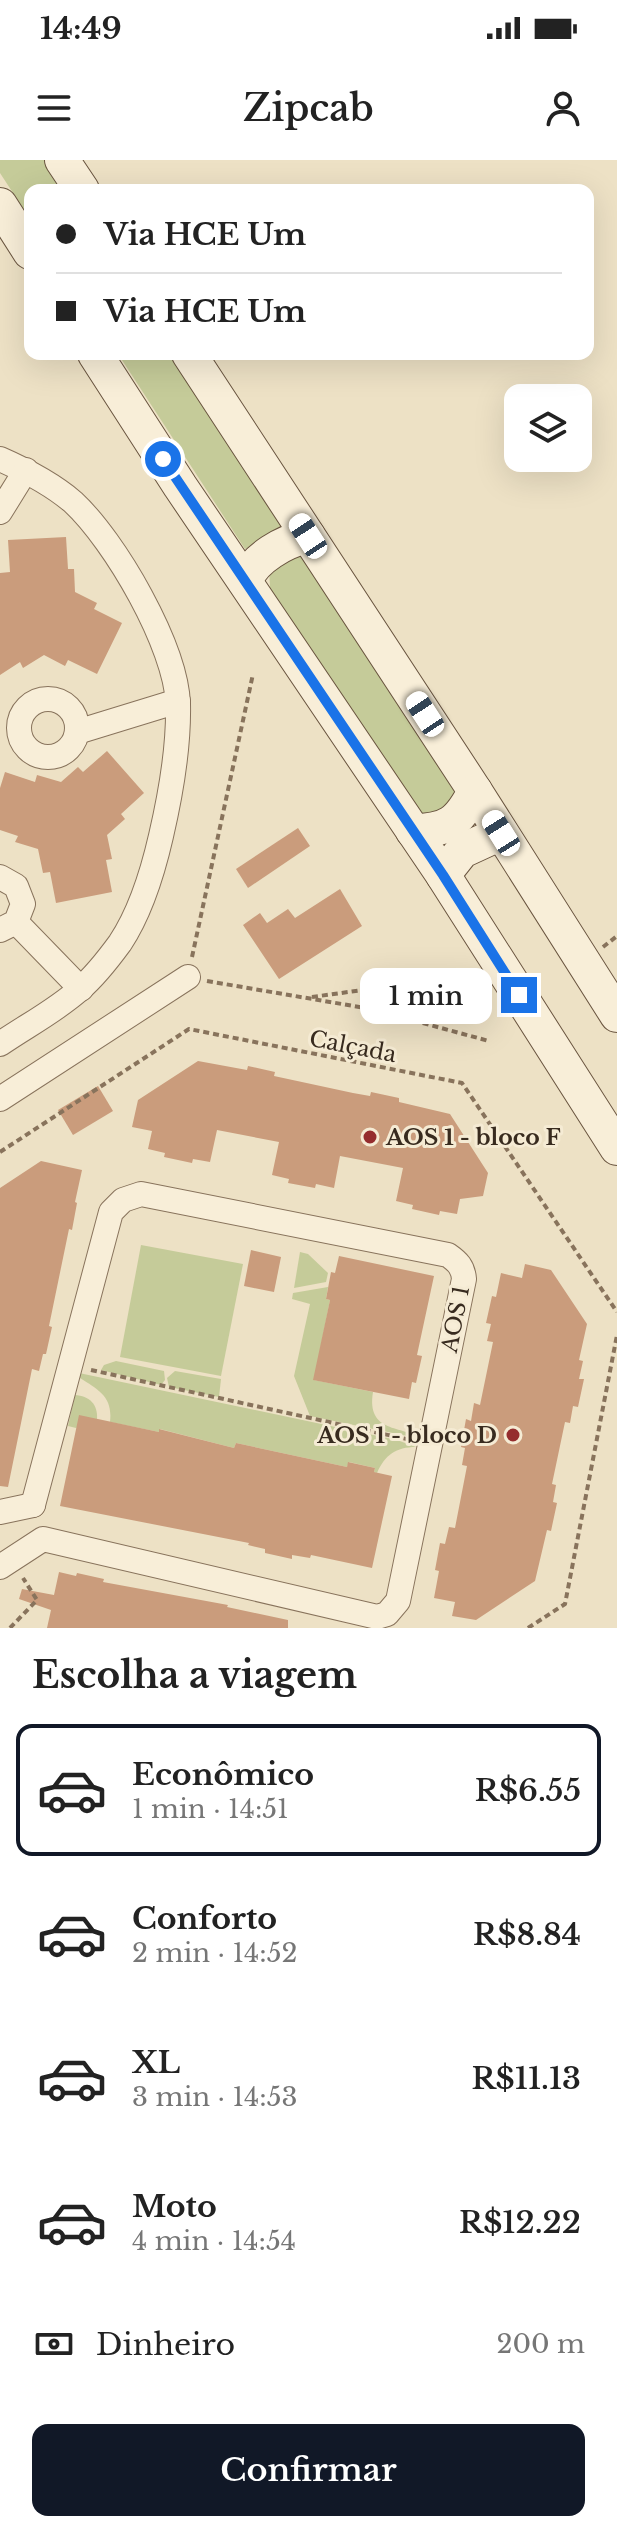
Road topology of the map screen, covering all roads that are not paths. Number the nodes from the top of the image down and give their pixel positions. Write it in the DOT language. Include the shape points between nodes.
graph roads {
  1 [pos="62,160"];
  2 [pos="78,184"];
  3 [pos="0,205"];
  4 [pos="24,243"];
  5 [pos="99,360"];
  6 [pos="193,360"];
  7 [pos="0,459"];
  8 [pos="26,470"];
  9 [pos="0,512"];
  10 [pos="308,536"];
  11 [pos="245,581"];
  12 [pos="178,701"];
  13 [pos="77,732"];
  14 [pos="475,791"];
  15 [pos="413,831"];
  16 [pos="501,833"];
  17 [pos="443,875"];
  18 [pos="0,877"];
  19 [pos="8,926"];
  20 [pos="188,977"];
  21 [pos="81,989"];
  22 [pos="617,1015"];
  23 [pos="0,1044"];
  24 [pos="0,1099"];
  25 [pos="617,1148"];
  26 [pos="33,1505"];
  27 [pos="0,1512"];
  28 [pos="43,1539"];
  29 [pos="5,1564"];
  1 -- 2 [label="main road"];
  3 -- 4 [label="main road"];
  5 -- 11 [label="main road"];
  6 -- 10 [label="main road"];
  7 -- 8 [label="street"];
  8 -- 9 [label="street"];
  8 -- 12 [label="street" via="73,502 113,551 168,656"];
  10 -- 11 [label="main road" via="257,562"];
  10 -- 14 [label="main road"];
  11 -- 15 [label="main road"];
  12 -- 13 [label="street"];
  12 -- 21 [label="street" via="166,812 152,876 121,942"];
  14 -- 15 [label="main road" via="451,824"];
  14 -- 16 [label="main road"];
  15 -- 17 [label="main road"];
  16 -- 17 [label="main road" via="462,851"];
  16 -- 22 [label="main road"];
  17 -- 25 [label="main road"];
  18 -- 19 [label="street" via="16,886 23,904"];
  19 -- 21 [label="street"];
  20 -- 24 [label="street"];
  21 -- 23 [label="street"];
  26 -- 27 [label="street"];
  26 -- 28 [label="street"];
  26 -- 28 [label="street, AOS 1" via="111,1212 130,1196 448,1255 463,1270 398,1601 387,1614 377,1617"];
  28 -- 29 [label="street"];
}
